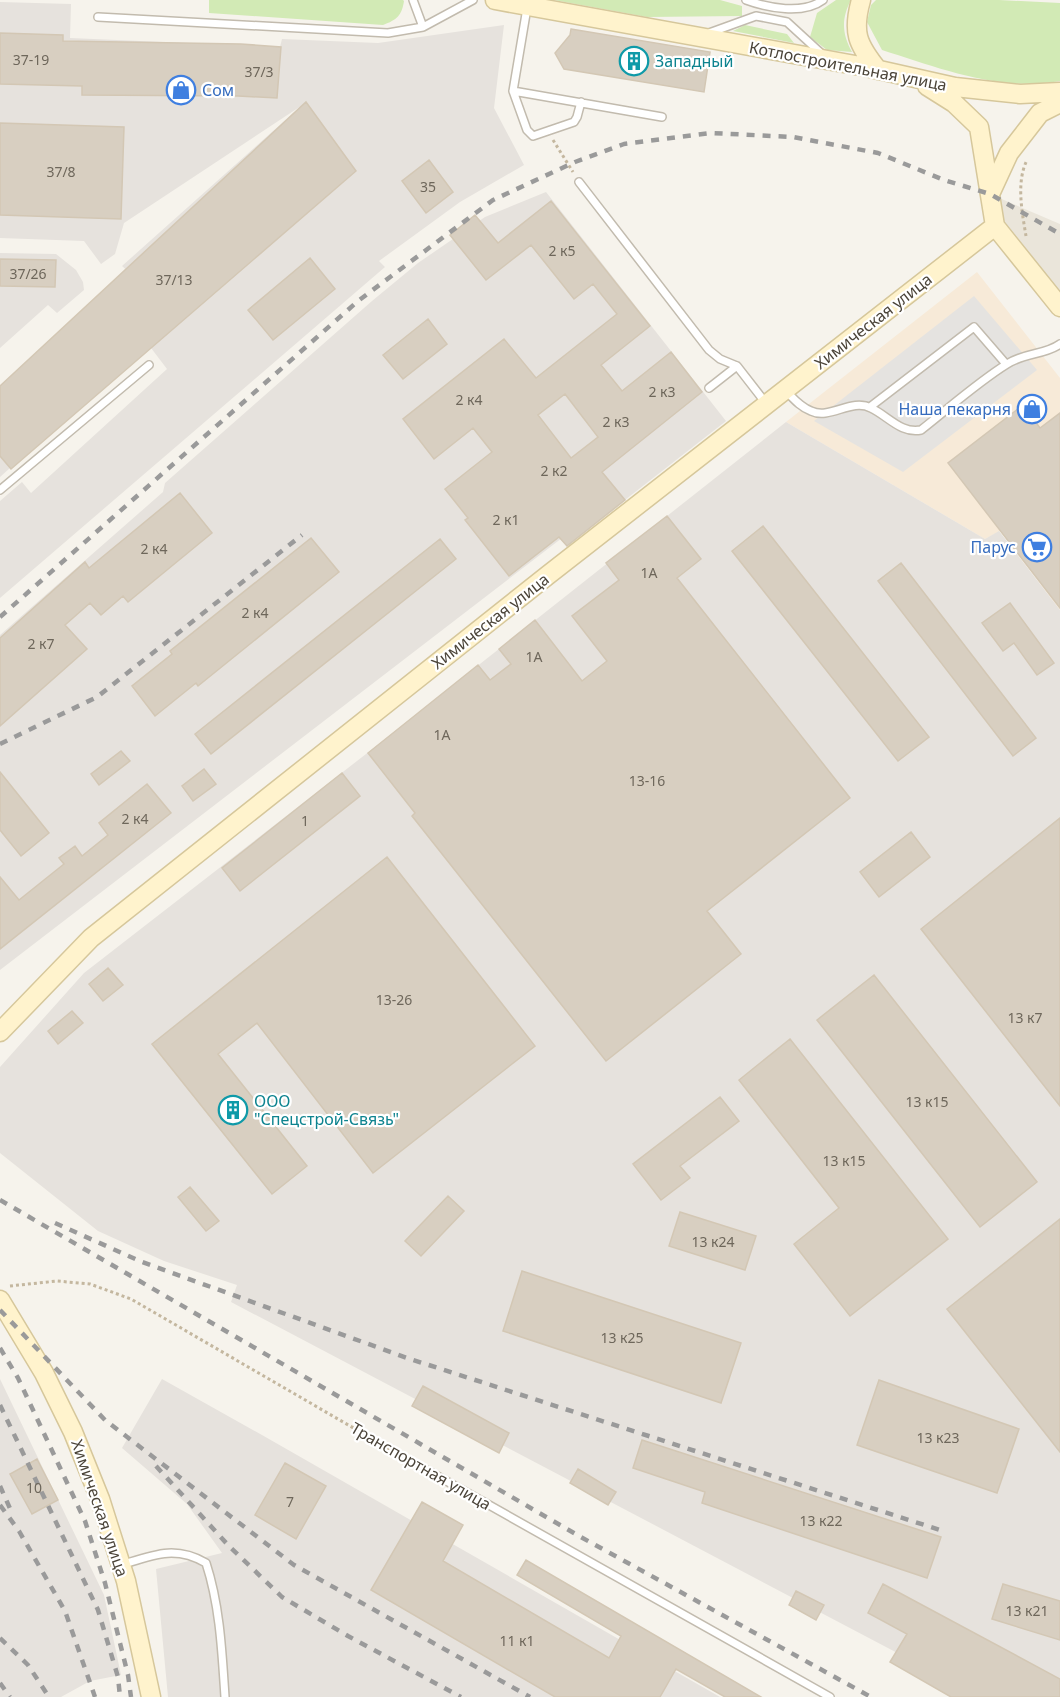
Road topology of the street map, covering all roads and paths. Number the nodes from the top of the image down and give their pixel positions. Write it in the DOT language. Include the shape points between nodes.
graph roads {
  1 [pos="413,0"];
  2 [pos="473,0"];
  3 [pos="495,0"];
  4 [pos="746,0"];
  5 [pos="823,0"];
  6 [pos="861,0"];
  7 [pos="528,5"];
  8 [pos="98,17"];
  9 [pos="423,27"];
  10 [pos="698,37"];
  11 [pos="829,61"];
  12 [pos="878,70"];
  13 [pos="914,78"];
  14 [pos="513,91"];
  15 [pos="1060,92"];
  16 [pos="581,102"];
  17 [pos="1060,103"];
  18 [pos="662,117"];
  19 [pos="549,132"];
  20 [pos="1031,152"];
  21 [pos="579,182"];
  22 [pos="990,194"];
  23 [pos="1022,213"];
  24 [pos="995,226"];
  25 [pos="1060,307"];
  26 [pos="1060,344"];
  27 [pos="1006,364"];
  28 [pos="149,365"];
  29 [pos="737,366"];
  30 [pos="709,388"];
  31 [pos="785,390"];
  32 [pos="767,404"];
  33 [pos="870,407"];
  34 [pos="0,490"];
  35 [pos="0,1032"];
  36 [pos="0,1288"];
  37 [pos="0,1300"];
  38 [pos="409,1460"];
  39 [pos="121,1565"];
  40 [pos="151,1697"];
  41 [pos="225,1697"];
  42 [pos="830,1697"];
  1 -- 9 [label="lane"];
  2 -- 9 [label="lane"];
  3 -- 7 [label="street, Котлостроительная улица"];
  4 -- 5 [label="lane" via="792,9"];
  6 -- 12 [label="street" via="855,21 858,40"];
  7 -- 10 [label="street, Котлостроительная улица"];
  7 -- 14 [label="lane"];
  8 -- 9 [label="lane" via="388,33"];
  10 -- 11 [label="street, Котлостроительная улица"];
  10 -- 11 [label="lane" via="756,16 787,22"];
  11 -- 12 [label="street, Котлостроительная улица"];
  12 -- 13 [label="street, Котлостроительная улица"];
  13 -- 15 [label="street, Котлостроительная улица" via="1020,94"];
  13 -- 22 [label="street" via="954,102 979,127"];
  14 -- 16 [label="lane"];
  14 -- 19 [label="lane" via="530,134"];
  16 -- 18 [label="lane"];
  16 -- 19 [label="lane" via="574,122"];
  17 -- 22 [label="street" via="1033,121 1009,153"];
  19 -- 21 [label="path"];
  20 -- 23 [label="path" via="1021,171"];
  21 -- 29 [label="lane" via="709,350"];
  22 -- 24 [label="street"];
  24 -- 25 [label="street"];
  24 -- 31 [label="street, Химическая улица"];
  26 -- 27 [label="lane"];
  27 -- 33 [label="lane" via="921,430 903,428"];
  27 -- 33 [label="lane" via="974,327"];
  28 -- 34 [label="lane"];
  29 -- 30 [label="lane"];
  29 -- 32 [label="lane"];
  31 -- 32 [label="street, Химическая улица"];
  31 -- 33 [label="lane" via="811,412 861,404"];
  32 -- 35 [label="street, Химическая улица" via="91,938"];
  36 -- 38 [label="path, Транспортная улица" via="57,1281 90,1284 131,1299"];
  37 -- 39 [label="street, Химическая улица" via="73,1432"];
  38 -- 42 [label="lane, Транспортная улица"];
  39 -- 40 [label="street, Химическая улица"];
  39 -- 41 [label="lane" via="163,1552 192,1555 207,1563 214,1586"];
}
